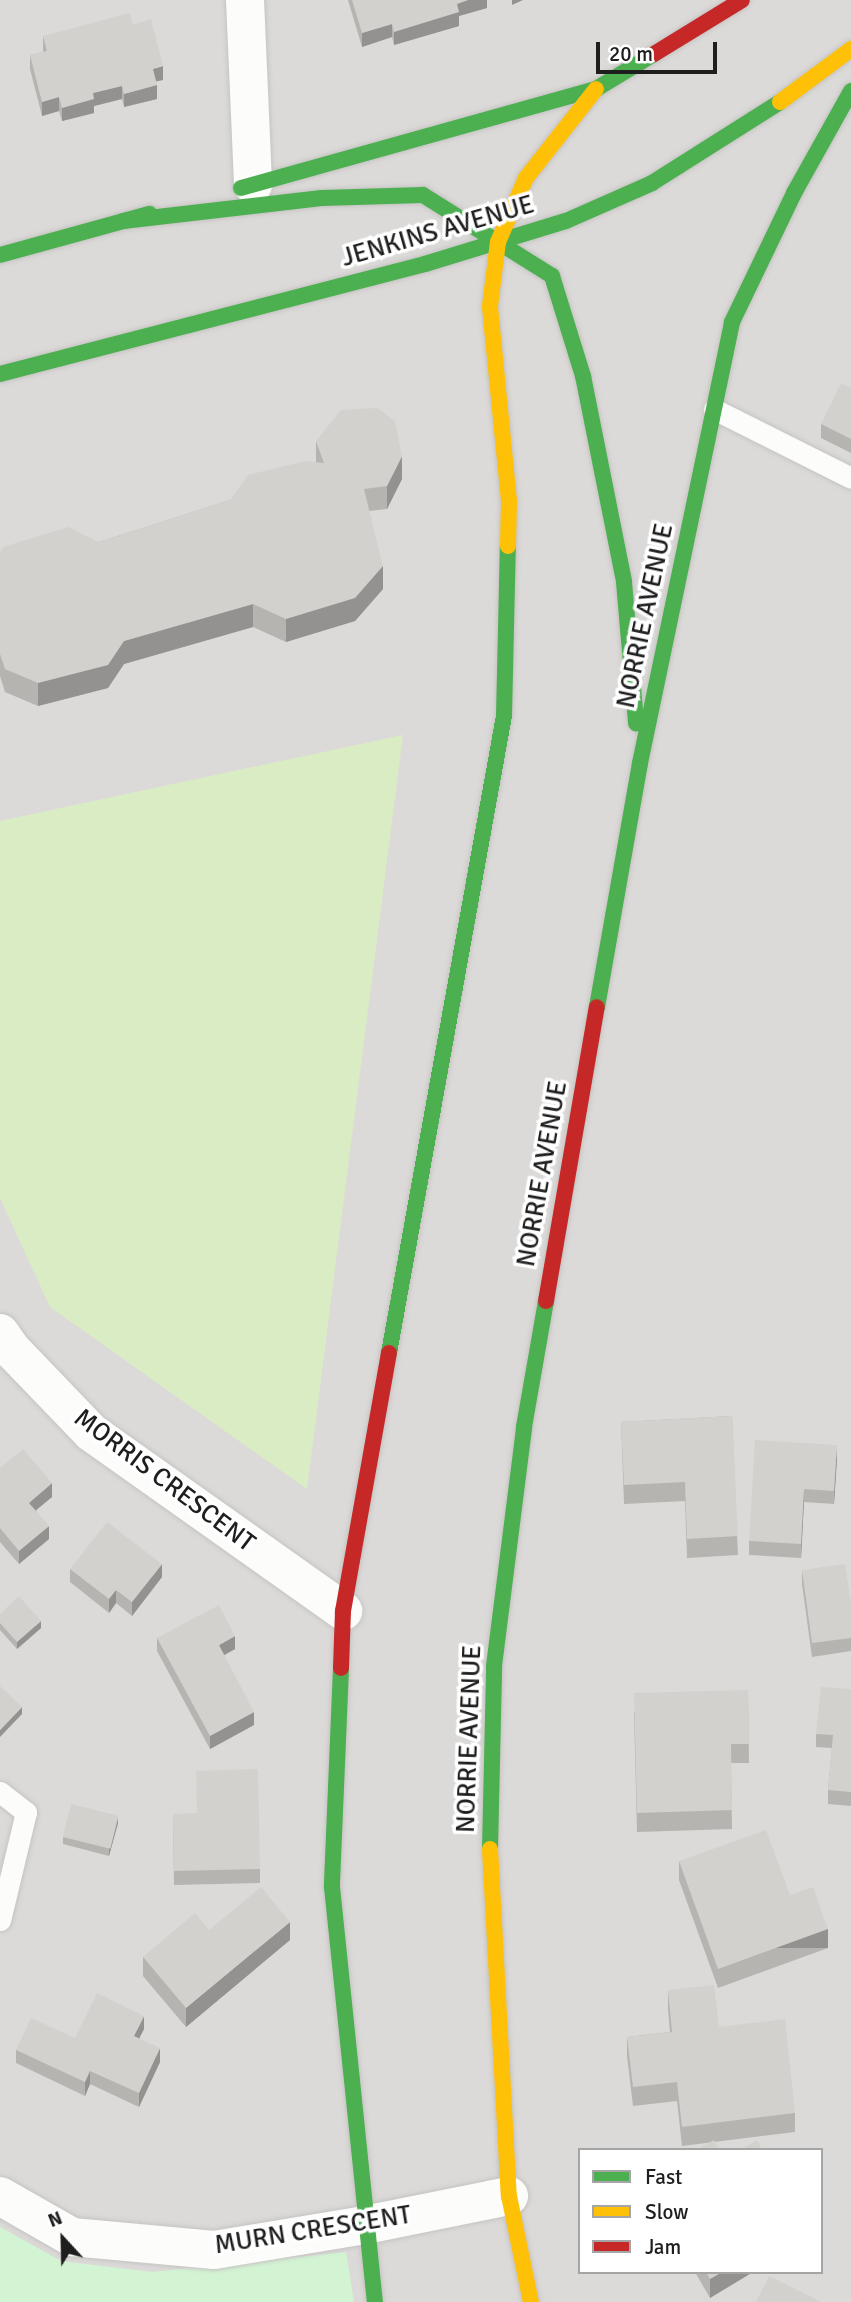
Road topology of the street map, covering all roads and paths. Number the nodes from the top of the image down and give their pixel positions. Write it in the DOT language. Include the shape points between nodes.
graph roads {
  1 [pos="245,0"];
  2 [pos="742,0"];
  3 [pos="851,50"];
  4 [pos="596,89"];
  5 [pos="851,91"];
  6 [pos="253,185"];
  7 [pos="123,221"];
  8 [pos="498,242"];
  9 [pos="0,255"];
  10 [pos="0,374"];
  11 [pos="714,408"];
  12 [pos="851,478"];
  13 [pos="640,763"];
  14 [pos="0,1334"];
  15 [pos="344,1611"];
  16 [pos="0,1792"];
  17 [pos="0,1920"];
  18 [pos="0,2196"];
  19 [pos="509,2196"];
  20 [pos="365,2225"];
  21 [pos="375,2302"];
  22 [pos="531,2302"];
  1 -- 6 [label="street"];
  2 -- 4 [label="main road"];
  3 -- 8 [label="main road, JENKINS AVENUE" via="796,92 652,183 566,221"];
  4 -- 6 [label="main road"];
  4 -- 8 [label="main road" via="526,178"];
  5 -- 11 [label="main road, NORRIE AVENUE" via="794,193 732,322"];
  6 -- 7 [label="main road"];
  7 -- 8 [label="main road" via="322,198 423,195"];
  7 -- 9 [label="main road"];
  8 -- 10 [label="main road, JENKINS AVENUE"];
  8 -- 13 [label="main road" via="552,276 583,376 624,582"];
  8 -- 15 [label="main road" via="490,306 509,500 504,716"];
  11 -- 12 [label="lane"];
  11 -- 13 [label="main road, NORRIE AVENUE"];
  13 -- 19 [label="main road, NORRIE AVENUE" via="524,1427 494,1666 490,1875"];
  14 -- 15 [label="street, MORRIS CRESCENT" via="92,1433"];
  15 -- 20 [label="main road" via="332,1887"];
  16 -- 17 [label="lane" via="26,1812"];
  18 -- 20 [label="street, MURN CRESCENT" via="72,2237 214,2250"];
  19 -- 20 [label="street, MURN CRESCENT"];
  19 -- 22 [label="main road, NORRIE AVENUE"];
  20 -- 21 [label="main road"];
}
